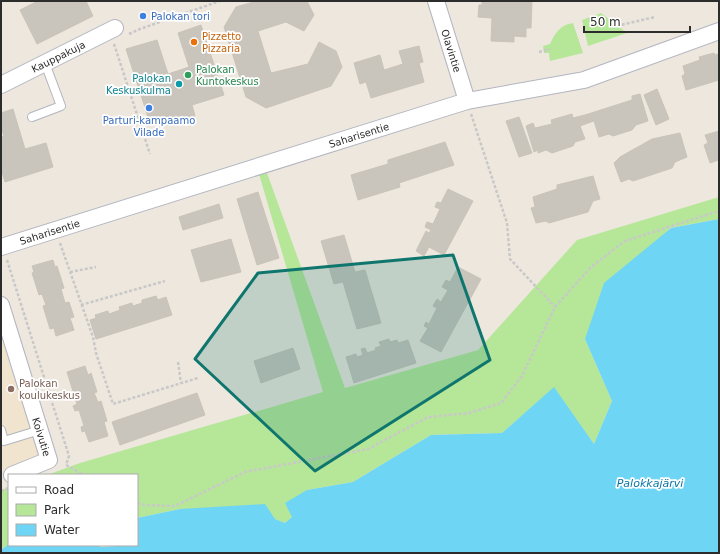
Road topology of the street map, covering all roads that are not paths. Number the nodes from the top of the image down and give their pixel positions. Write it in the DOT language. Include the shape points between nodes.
graph roads {
  1 [pos="436,1"];
  2 [pos="719,31"];
  3 [pos="114,35"];
  4 [pos="45,63"];
  5 [pos="1,85"];
  6 [pos="467,102"];
  7 [pos="32,117"];
  8 [pos="2,247"];
  9 [pos="1,305"];
  10 [pos="4,326"];
  11 [pos="1,430"];
  12 [pos="40,430"];
  13 [pos="13,474"];
  1 -- 6 [label="street, Olavintie"];
  2 -- 6 [label="street, Saharisentie" via="584,80"];
  3 -- 4 [label="street, Kauppakuja"];
  4 -- 5 [label="street, Kauppakuja"];
  4 -- 7 [label="lane" via="61,106"];
  6 -- 8 [label="street, Saharisentie"];
  9 -- 10 [label="street, Koivutie"];
  10 -- 12 [label="street, Koivutie"];
  11 -- 12 [label="lane" via="4,441"];
  12 -- 13 [label="street, Koivutie" via="49,460"];
}
